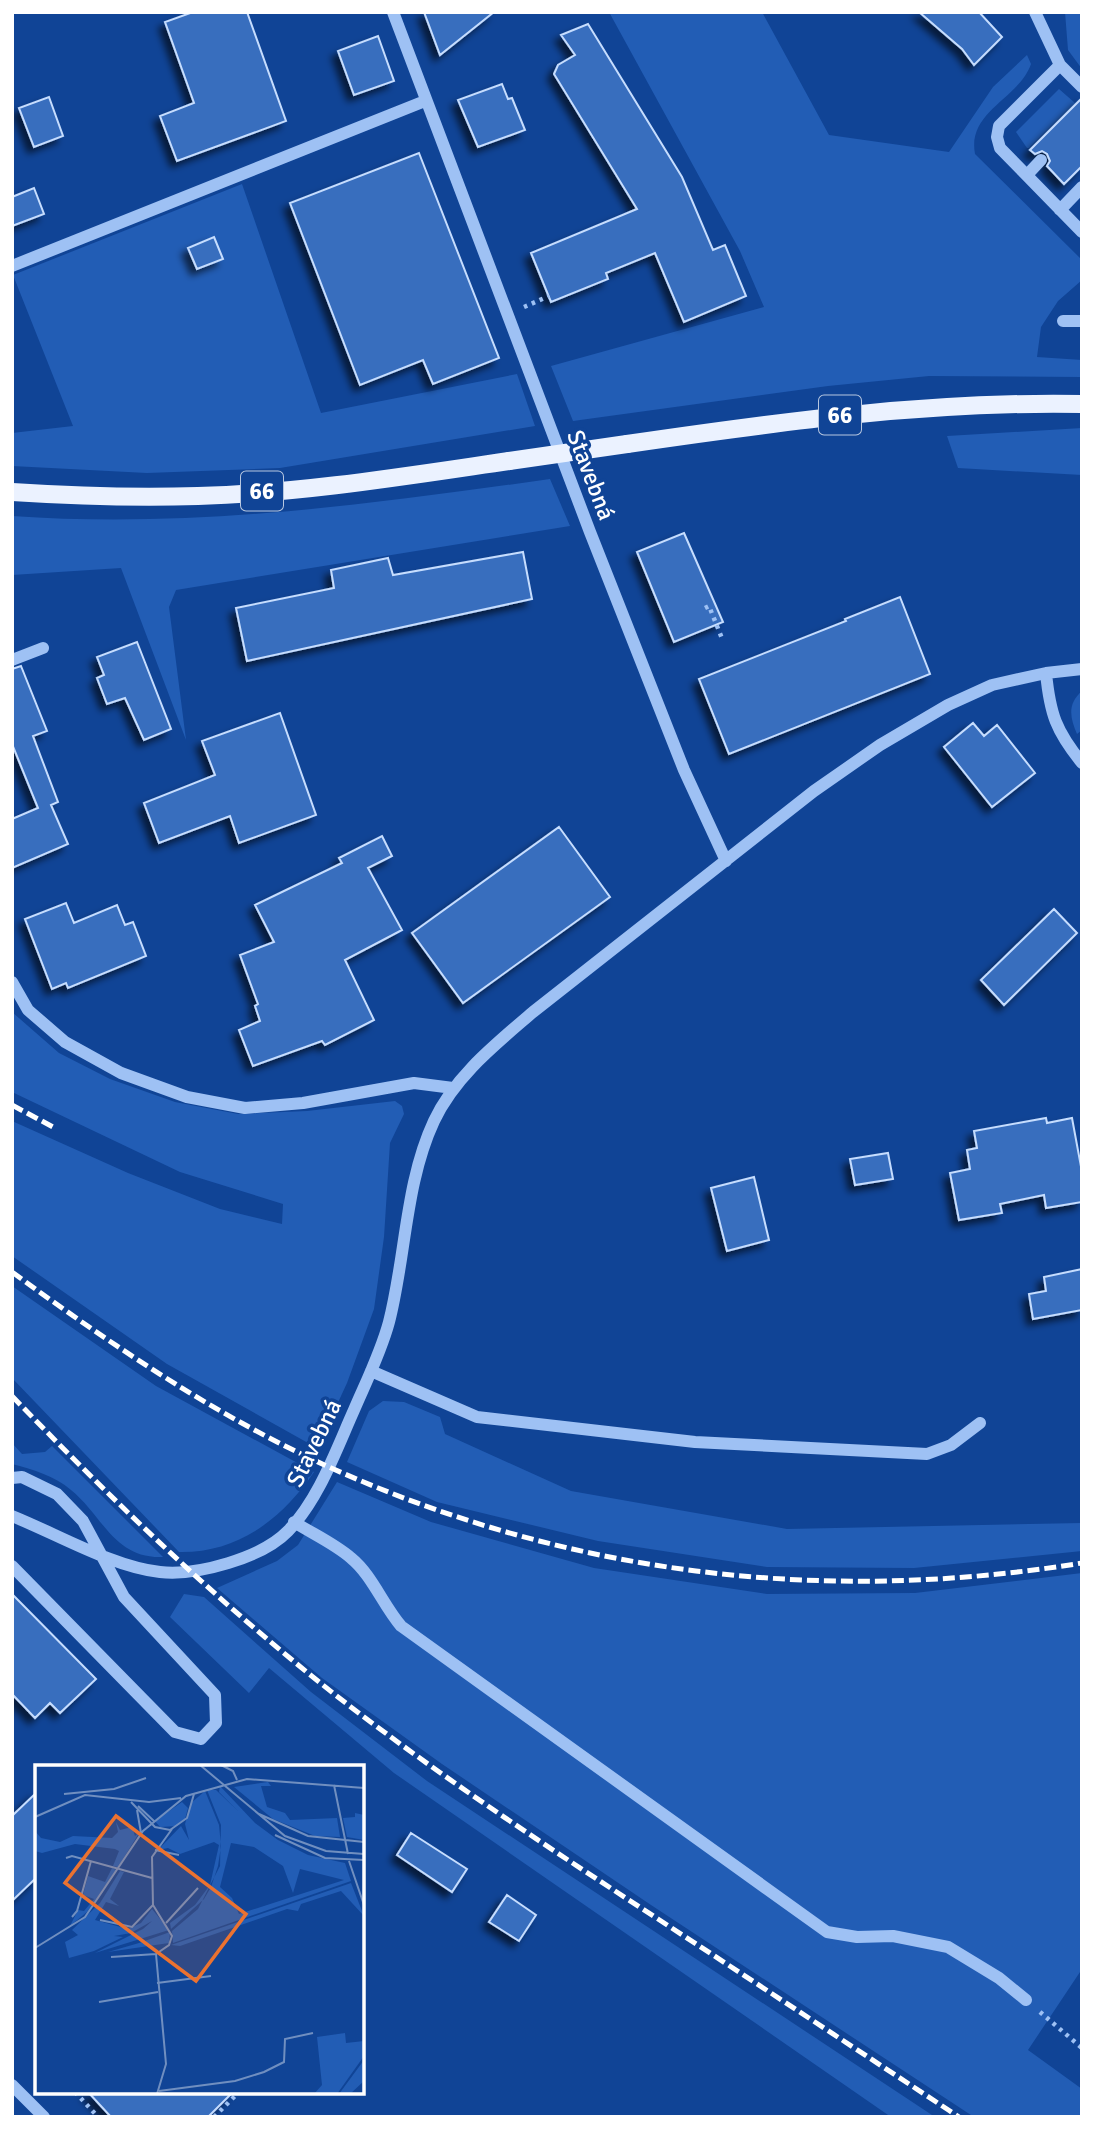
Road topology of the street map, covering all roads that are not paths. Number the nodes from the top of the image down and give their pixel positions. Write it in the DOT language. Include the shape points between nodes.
graph roads {
  1 [pos="393,12"];
  2 [pos="1035,12"];
  3 [pos="1060,65"];
  4 [pos="1082,87"];
  5 [pos="425,102"];
  6 [pos="1041,160"];
  7 [pos="1027,175"];
  8 [pos="1082,187"];
  9 [pos="1060,210"];
  10 [pos="1080,225"];
  11 [pos="12,266"];
  12 [pos="1063,321"];
  13 [pos="1082,321"];
  14 [pos="1082,398"];
  15 [pos="1054,403"];
  16 [pos="1082,404"];
  17 [pos="12,492"];
  18 [pos="43,648"];
  19 [pos="12,660"];
  20 [pos="1082,669"];
  21 [pos="1046,673"];
  22 [pos="1082,763"];
  23 [pos="726,861"];
  24 [pos="12,982"];
  25 [pos="453,1088"];
  26 [pos="371,1371"];
  27 [pos="980,1423"];
  28 [pos="12,1478"];
  29 [pos="12,1516"];
  30 [pos="294,1522"];
  31 [pos="99,1553"];
  32 [pos="12,1566"];
  33 [pos="1026,2000"];
  34 [pos="12,2085"];
  35 [pos="44,2117"];
  1 -- 5 [label="street, Stavebná"];
  2 -- 3 [label="street"];
  3 -- 4 [label="street"];
  3 -- 7 [label="street" via="999,126 1000,148"];
  5 -- 11 [label="street"];
  5 -- 23 [label="street, Stavebná" via="684,770"];
  6 -- 7 [label="street"];
  7 -- 9 [label="street"];
  8 -- 9 [label="street"];
  9 -- 10 [label="street"];
  12 -- 13 [label="street"];
  14 -- 15 [label="street"];
  15 -- 16 [label="main road, 66"];
  15 -- 17 [label="main road, 66, bridge" via="880,411 377,480 200,496"];
  18 -- 19 [label="street"];
  20 -- 21 [label="street, Stavebná"];
  21 -- 22 [label="street" via="1050,707 1063,740"];
  21 -- 23 [label="street, Stavebná" via="992,685 925,719 814,792"];
  23 -- 25 [label="street, Stavebná" via="533,1013"];
  24 -- 25 [label="street" via="28,1010 65,1042 121,1073 187,1097 245,1108 303,1103 414,1083"];
  25 -- 26 [label="street, Stavebná" via="434,1121 417,1168 389,1323"];
  26 -- 27 [label="street" via="477,1417 695,1441 927,1454 951,1445"];
  26 -- 30 [label="street, Stavebná" via="320,1485"];
  28 -- 31 [label="street" via="22,1477 57,1494 83,1521"];
  29 -- 31 [label="street, Stavebná"];
  30 -- 31 [label="street, Stavebná" via="270,1544 241,1558 189,1572 133,1567"];
  30 -- 33 [label="street" via="352,1558 401,1626 827,1932 893,1936 948,1947"];
  31 -- 32 [label="street" via="124,1597 215,1695 216,1723 201,1739 174,1732"];
  34 -- 35 [label="street"];
}
